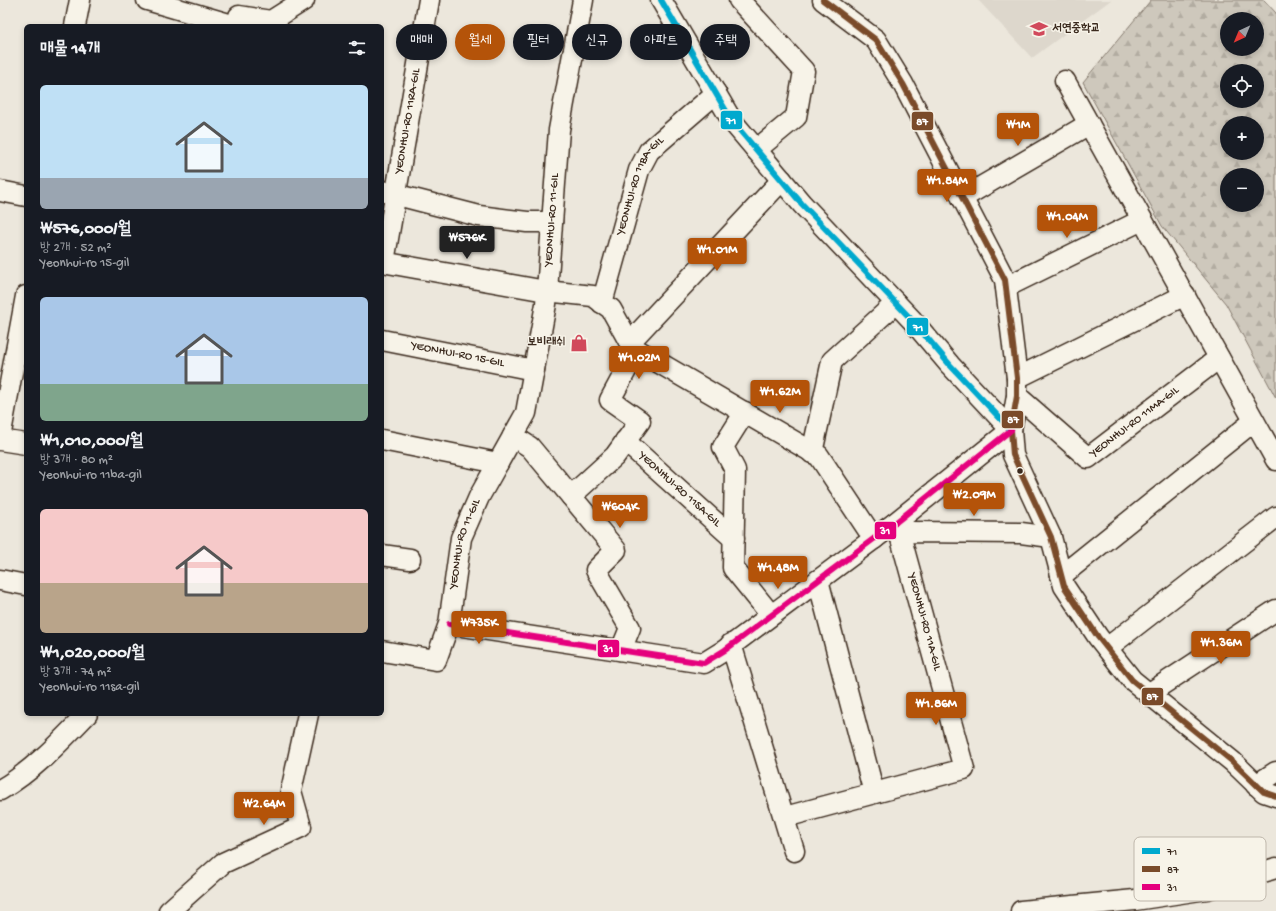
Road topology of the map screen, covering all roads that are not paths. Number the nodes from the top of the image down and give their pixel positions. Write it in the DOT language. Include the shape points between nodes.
graph roads {
  1 [pos="80,0"];
  2 [pos="147,0"];
  3 [pos="304,0"];
  4 [pos="429,0"];
  5 [pos="583,0"];
  6 [pos="661,0"];
  7 [pos="739,0"];
  8 [pos="823,0"];
  9 [pos="238,17"];
  10 [pos="75,24"];
  11 [pos="1066,80"];
  12 [pos="716,93"];
  13 [pos="1089,124"];
  14 [pos="756,150"];
  15 [pos="782,180"];
  16 [pos="0,191"];
  17 [pos="389,193"];
  18 [pos="24,196"];
  19 [pos="962,198"];
  20 [pos="1142,220"];
  21 [pos="552,222"];
  22 [pos="384,250"];
  23 [pos="384,262"];
  24 [pos="1006,287"];
  25 [pos="546,291"];
  26 [pos="1185,295"];
  27 [pos="602,303"];
  28 [pos="896,303"];
  29 [pos="24,319"];
  30 [pos="384,340"];
  31 [pos="631,345"];
  32 [pos="1220,358"];
  33 [pos="20,365"];
  34 [pos="534,370"];
  35 [pos="1017,387"];
  36 [pos="745,412"];
  37 [pos="1254,421"];
  38 [pos="1012,430"];
  39 [pos="513,436"];
  40 [pos="0,439"];
  41 [pos="384,440"];
  42 [pos="625,441"];
  43 [pos="24,444"];
  44 [pos="812,452"];
  45 [pos="1276,460"];
  46 [pos="498,463"];
  47 [pos="571,496"];
  48 [pos="1276,517"];
  49 [pos="898,529"];
  50 [pos="1051,537"];
  51 [pos="734,539"];
  52 [pos="874,539"];
  53 [pos="384,555"];
  54 [pos="410,559"];
  55 [pos="1061,576"];
  56 [pos="0,580"];
  57 [pos="818,580"];
  58 [pos="24,585"];
  59 [pos="1276,610"];
  60 [pos="771,615"];
  61 [pos="449,624"];
  62 [pos="732,644"];
  63 [pos="1107,648"];
  64 [pos="622,650"];
  65 [pos="384,651"];
  66 [pos="1148,694"];
  67 [pos="85,716"];
  68 [pos="308,716"];
  69 [pos="1276,772"];
  70 [pos="1256,785"];
  71 [pos="0,790"];
  72 [pos="874,793"];
  73 [pos="1276,796"];
  74 [pos="785,817"];
  75 [pos="794,851"];
  76 [pos="1276,868"];
  77 [pos="1266,871"];
  78 [pos="1134,900"];
  79 [pos="169,911"];
  80 [pos="1021,911"];
  1 -- 10 [label="street"];
  2 -- 9 [label="street"];
  3 -- 9 [label="street" via="271,21"];
  4 -- 17 [label="street, YEONHUI-RO 11RA-GIL"];
  5 -- 21 [label="street, YEONHUI-RO 11-GIL" via="558,130"];
  6 -- 12 [label="street"];
  7 -- 14 [label="street" via="804,71 796,117"];
  8 -- 19 [label="street" via="876,40 903,84"];
  11 -- 13 [label="street"];
  12 -- 14 [label="street" via="732,121"];
  12 -- 27 [label="street, YEONHUI-RO 11BA-GIL" via="649,151 638,170"];
  13 -- 19 [label="street"];
  13 -- 20 [label="street"];
  14 -- 15 [label="street"];
  15 -- 28 [label="street"];
  15 -- 31 [label="street"];
  16 -- 18 [label="street"];
  17 -- 21 [label="street" via="479,216 527,222"];
  17 -- 22 [label="street, YEONHUI-RO 11RA-GIL"];
  19 -- 24 [label="street" via="1005,280"];
  20 -- 24 [label="street"];
  20 -- 26 [label="street"];
  21 -- 25 [label="street, YEONHUI-RO 11-GIL"];
  23 -- 25 [label="street"];
  24 -- 35 [label="street"];
  25 -- 27 [label="street" via="593,296"];
  25 -- 34 [label="street, YEONHUI-RO 11-GIL"];
  26 -- 32 [label="street"];
  26 -- 35 [label="street"];
  27 -- 31 [label="street" via="611,309"];
  28 -- 38 [label="street"];
  28 -- 44 [label="street" via="832,361"];
  29 -- 33 [label="street"];
  30 -- 34 [label="street, YEONHUI-RO 15-GIL"];
  31 -- 36 [label="street"];
  31 -- 42 [label="street" via="630,363 610,400 640,421"];
  32 -- 35 [label="street, YEONHUI-RO 11MA-GIL" via="1088,458"];
  32 -- 37 [label="street"];
  33 -- 40 [label="street"];
  34 -- 39 [label="street, YEONHUI-RO 11-GIL" via="526,413"];
  35 -- 38 [label="street"];
  36 -- 44 [label="street"];
  36 -- 51 [label="street, YEONHUI-RO 11SA-GIL" via="723,447 735,470"];
  37 -- 45 [label="street"];
  37 -- 55 [label="street"];
  38 -- 49 [label="street"];
  38 -- 50 [label="street" via="1013,455"];
  39 -- 46 [label="street, YEONHUI-RO 11-GIL"];
  39 -- 47 [label="street" via="530,447"];
  40 -- 43 [label="street"];
  41 -- 46 [label="street"];
  42 -- 47 [label="street" via="615,456"];
  42 -- 51 [label="street, YEONHUI-RO 11SA-GIL"];
  44 -- 52 [label="street" via="819,456"];
  46 -- 61 [label="street, YEONHUI-RO 11-GIL" via="461,538"];
  47 -- 64 [label="street" via="616,550 596,570 630,628"];
  48 -- 63 [label="street"];
  49 -- 50 [label="street" via="910,532 1021,533"];
  49 -- 52 [label="street"];
  49 -- 72 [label="street, YEONHUI-RO 11A-GIL" via="964,769"];
  50 -- 55 [label="street"];
  51 -- 60 [label="street, YEONHUI-RO 11SA-GIL" via="733,568"];
  52 -- 57 [label="street"];
  53 -- 54 [label="street"];
  55 -- 63 [label="street" via="1064,586"];
  56 -- 58 [label="street"];
  57 -- 60 [label="street"];
  57 -- 72 [label="street"];
  59 -- 66 [label="street"];
  60 -- 62 [label="street"];
  61 -- 64 [label="street"];
  61 -- 65 [label="street, YEONHUI-RO 11-GIL" via="436,660"];
  62 -- 64 [label="street" via="704,663"];
  62 -- 74 [label="street"];
  63 -- 66 [label="street" via="1132,680"];
  66 -- 70 [label="street" via="1233,762"];
  67 -- 71 [label="street" via="14,782"];
  68 -- 79 [label="street" via="291,791 302,827 223,863"];
  69 -- 70 [label="street"];
  70 -- 73 [label="street" via="1264,792"];
  72 -- 74 [label="street, YEONHUI-RO 11A-GIL"];
  74 -- 75 [label="street"];
  76 -- 77 [label="street"];
  78 -- 80 [label="street"];
}
